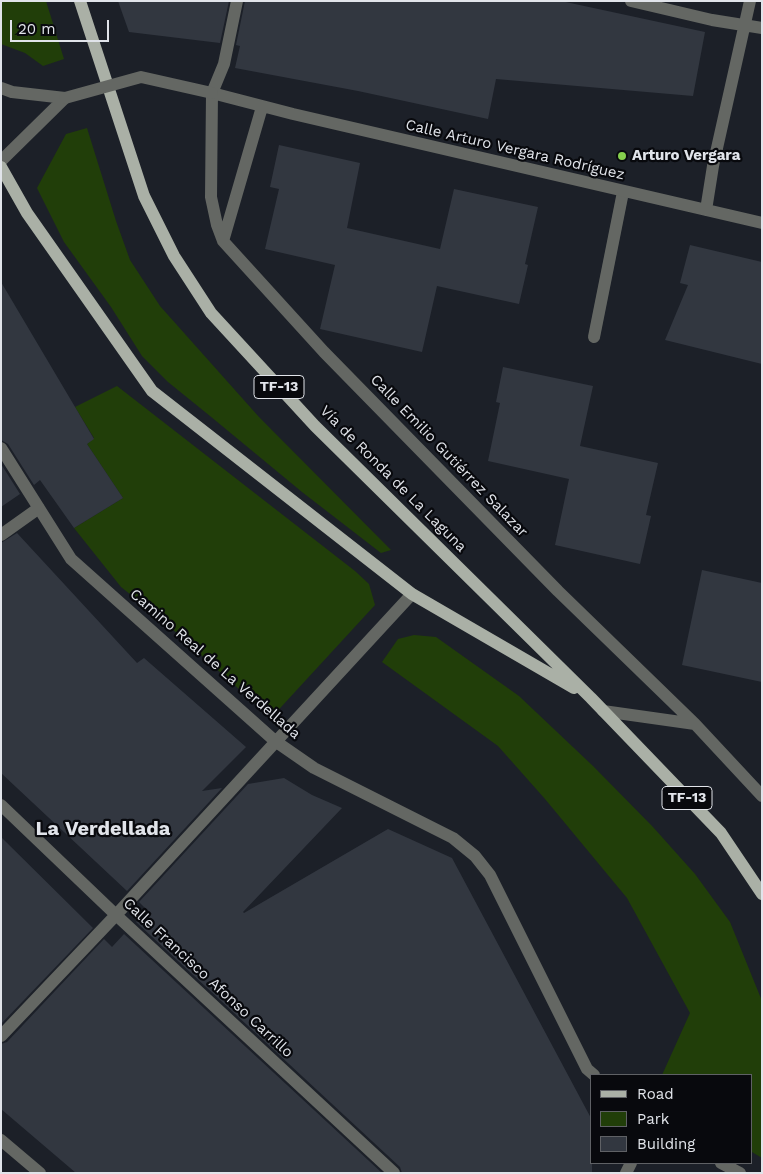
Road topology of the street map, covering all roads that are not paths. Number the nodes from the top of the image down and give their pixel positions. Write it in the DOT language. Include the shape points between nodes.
graph roads {
  1 [pos="80,1"];
  2 [pos="237,1"];
  3 [pos="631,1"];
  4 [pos="750,1"];
  5 [pos="745,26"];
  6 [pos="762,28"];
  7 [pos="1,88"];
  8 [pos="212,93"];
  9 [pos="65,98"];
  10 [pos="262,107"];
  11 [pos="1,161"];
  12 [pos="1,167"];
  13 [pos="624,192"];
  14 [pos="706,210"];
  15 [pos="762,223"];
  16 [pos="223,241"];
  17 [pos="594,337"];
  18 [pos="1,448"];
  19 [pos="39,508"];
  20 [pos="1,535"];
  21 [pos="412,594"];
  22 [pos="591,698"];
  23 [pos="603,711"];
  24 [pos="695,724"];
  25 [pos="275,741"];
  26 [pos="762,796"];
  27 [pos="1,805"];
  28 [pos="762,894"];
  29 [pos="116,915"];
  30 [pos="1,1036"];
  31 [pos="593,1074"];
  32 [pos="1,1140"];
  33 [pos="723,1164"];
  34 [pos="40,1173"];
  35 [pos="394,1173"];
  36 [pos="740,1173"];
  1 -- 22 [label="main road, Vía de Ronda de La Laguna / TF-13" via="144,196 174,256 211,314 315,426"];
  2 -- 8 [label="street" via="224,64"];
  3 -- 5 [label="street"];
  4 -- 5 [label="street"];
  5 -- 6 [label="street"];
  5 -- 14 [label="street"];
  7 -- 9 [label="street"];
  8 -- 9 [label="street, Calle Arturo Vergara Rodríguez, bridge" via="141,77"];
  8 -- 10 [label="street, Calle Arturo Vergara Rodríguez"];
  8 -- 16 [label="street, Calle Emilio Gutiérrez Salazar" via="211,197"];
  9 -- 11 [label="street"];
  10 -- 13 [label="street, Calle Arturo Vergara Rodríguez"];
  10 -- 16 [label="street"];
  12 -- 21 [label="main road" via="28,213 152,391"];
  13 -- 14 [label="street, Calle Arturo Vergara Rodríguez"];
  13 -- 17 [label="street"];
  14 -- 15 [label="street, Calle Arturo Vergara Rodríguez"];
  16 -- 24 [label="street, Calle Emilio Gutiérrez Salazar" via="324,352 551,584"];
  18 -- 19 [label="street, Camino Real de La Verdellada"];
  19 -- 20 [label="street"];
  19 -- 25 [label="street, Camino Real de La Verdellada" via="71,559"];
  21 -- 22 [label="main road"];
  21 -- 25 [label="street"];
  22 -- 23 [label="main road, Vía de Ronda de La Laguna / TF-13"];
  23 -- 24 [label="street"];
  23 -- 28 [label="main road, Vía de Ronda de La Laguna / TF-13" via="720,833"];
  24 -- 26 [label="street, Calle Emilio Gutiérrez Salazar"];
  25 -- 29 [label="street"];
  25 -- 31 [label="street, Camino Real de La Verdellada" via="314,768 453,838 475,856 490,875 587,1069"];
  27 -- 29 [label="street, Calle Francisco Afonso Carrillo"];
  29 -- 30 [label="street"];
  29 -- 35 [label="street, Calle Francisco Afonso Carrillo"];
  32 -- 34 [label="street"];
  33 -- 36 [label="street"];
}
